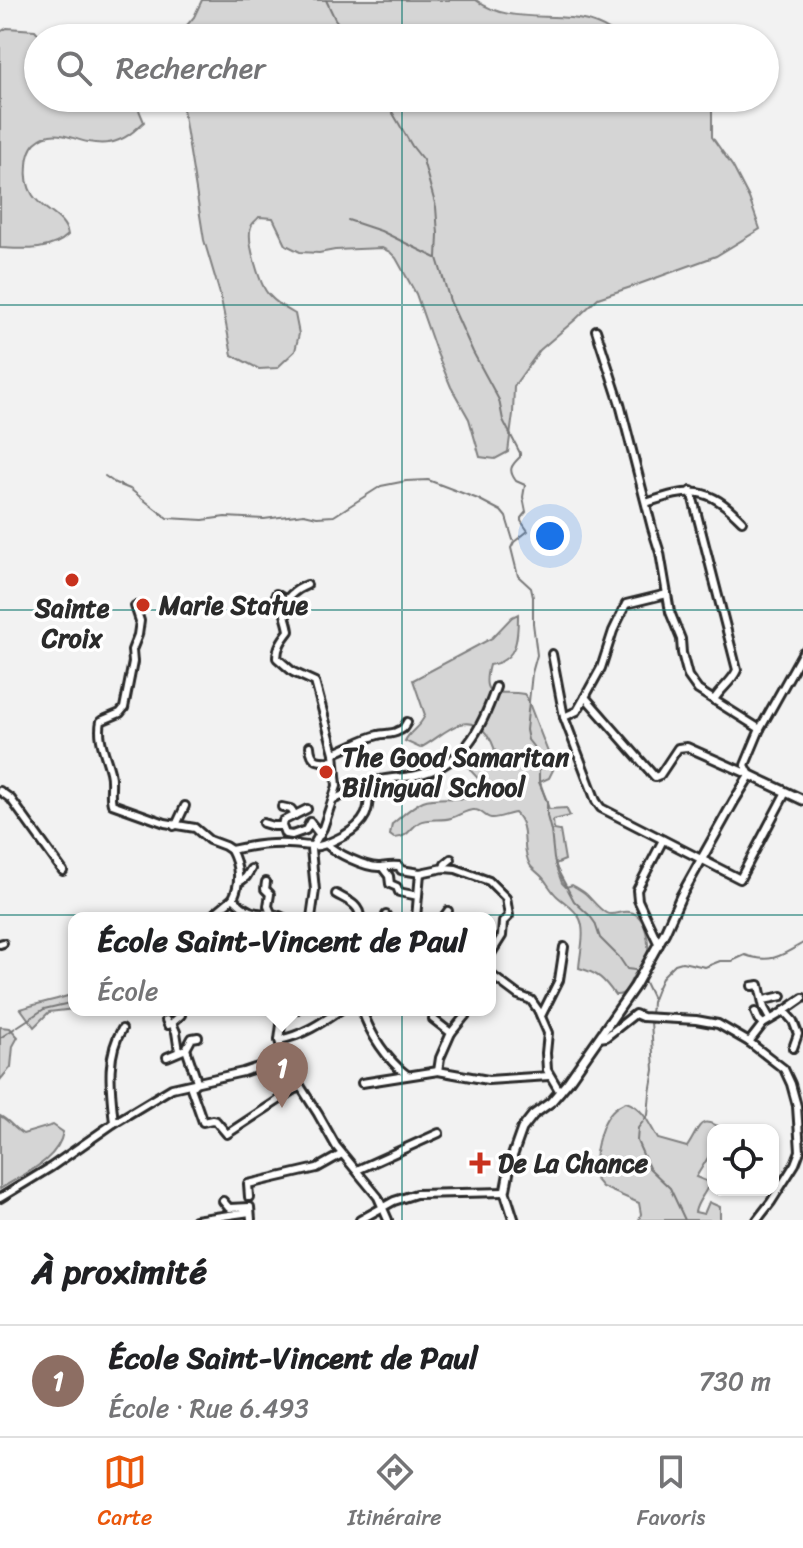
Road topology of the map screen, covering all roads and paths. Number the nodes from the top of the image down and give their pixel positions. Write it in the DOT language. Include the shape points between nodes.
graph roads {
  1 [pos="596,330"];
  2 [pos="691,491"];
  3 [pos="646,503"];
  4 [pos="742,521"];
  5 [pos="307,585"];
  6 [pos="276,594"];
  7 [pos="667,594"];
  8 [pos="286,600"];
  9 [pos="135,606"];
  10 [pos="803,652"];
  11 [pos="552,654"];
  12 [pos="496,687"];
  13 [pos="585,697"];
  14 [pos="714,700"];
  15 [pos="564,717"];
  16 [pos="407,722"];
  17 [pos="760,729"];
  18 [pos="310,746"];
  19 [pos="334,757"];
  20 [pos="750,775"];
  21 [pos="367,784"];
  22 [pos="786,792"];
  23 [pos="3,793"];
  24 [pos="334,799"];
  25 [pos="803,800"];
  26 [pos="0,803"];
  27 [pos="185,806"];
  28 [pos="282,807"];
  29 [pos="307,809"];
  30 [pos="295,815"];
  31 [pos="263,823"];
  32 [pos="282,826"];
  33 [pos="173,827"];
  34 [pos="320,835"];
  35 [pos="663,840"];
  36 [pos="326,844"];
  37 [pos="312,846"];
  38 [pos="231,850"];
  39 [pos="451,859"];
  40 [pos="703,859"];
  41 [pos="382,867"];
  42 [pos="444,868"];
  43 [pos="251,869"];
  44 [pos="63,871"];
  45 [pos="420,873"];
  46 [pos="239,880"];
  47 [pos="266,882"];
  48 [pos="336,894"];
  49 [pos="418,896"];
  50 [pos="233,898"];
  51 [pos="259,903"];
  52 [pos="216,912"];
  53 [pos="252,912"];
  54 [pos="258,912"];
  55 [pos="271,912"];
  56 [pos="312,912"];
  57 [pos="360,912"];
  58 [pos="417,912"];
  59 [pos="496,941"];
  60 [pos="659,945"];
  61 [pos="564,947"];
  62 [pos="496,978"];
  63 [pos="752,986"];
  64 [pos="782,996"];
  65 [pos="803,998"];
  66 [pos="764,1000"];
  67 [pos="784,1011"];
  68 [pos="755,1012"];
  69 [pos="179,1016"];
  70 [pos="283,1016"];
  71 [pos="331,1016"];
  72 [pos="365,1016"];
  73 [pos="434,1016"];
  74 [pos="465,1016"];
  75 [pos="541,1016"];
  76 [pos="720,1016"];
  77 [pos="770,1019"];
  78 [pos="718,1024"];
  79 [pos="763,1024"];
  80 [pos="122,1029"];
  81 [pos="451,1033"];
  82 [pos="198,1037"];
  83 [pos="599,1038"];
  84 [pos="279,1040"];
  85 [pos="749,1042"];
  86 [pos="793,1048"];
  87 [pos="183,1050"];
  88 [pos="167,1057"];
  89 [pos="285,1058"];
  90 [pos="438,1071"];
  91 [pos="407,1075"];
  92 [pos="549,1076"];
  93 [pos="197,1081"];
  94 [pos="362,1083"];
  95 [pos="300,1086"];
  96 [pos="560,1092"];
  97 [pos="798,1094"];
  98 [pos="114,1123"];
  99 [pos="439,1133"];
  100 [pos="342,1154"];
  101 [pos="357,1170"];
  102 [pos="254,1190"];
  103 [pos="505,1192"];
  104 [pos="249,1197"];
  105 [pos="0,1198"];
  106 [pos="223,1201"];
  107 [pos="382,1207"];
  108 [pos="250,1213"];
  109 [pos="195,1220"];
  110 [pos="360,1220"];
  111 [pos="388,1220"];
  112 [pos="514,1220"];
  113 [pos="757,1220"];
  1 -- 3 [label="street"];
  2 -- 3 [label="street"];
  2 -- 4 [label="street" via="726,504"];
  2 -- 14 [label="street" via="737,670"];
  3 -- 7 [label="street"];
  5 -- 8 [label="street"];
  6 -- 8 [label="street"];
  7 -- 13 [label="street" via="626,604"];
  7 -- 14 [label="street" via="688,676"];
  8 -- 19 [label="street" via="289,631 277,658 315,682"];
  9 -- 33 [label="street" via="140,621 124,708 99,725 111,773 110,799"];
  10 -- 17 [label="street"];
  11 -- 15 [label="street"];
  12 -- 21 [label="street" via="465,750 452,760 417,776"];
  13 -- 15 [label="street" via="577,711"];
  13 -- 20 [label="street" via="655,777 682,747"];
  14 -- 17 [label="street"];
  15 -- 35 [label="street" via="601,808"];
  16 -- 19 [label="street" via="398,732 355,743"];
  17 -- 20 [label="street" via="745,765"];
  18 -- 19 [label="street" via="313,758"];
  19 -- 24 [label="street"];
  20 -- 22 [label="street"];
  20 -- 40 [label="street"];
  21 -- 24 [label="street"];
  21 -- 36 [label="street" via="370,806 363,819"];
  22 -- 25 [label="street"];
  22 -- 40 [label="street" via="742,878"];
  23 -- 26 [label="street"];
  23 -- 44 [label="street"];
  24 -- 34 [label="street"];
  27 -- 33 [label="street"];
  28 -- 30 [label="street"];
  29 -- 30 [label="street"];
  30 -- 32 [label="street"];
  31 -- 32 [label="street"];
  32 -- 34 [label="street" via="292,835 306,830 310,822"];
  33 -- 38 [label="street" via="195,828"];
  34 -- 37 [label="street"];
  35 -- 40 [label="street"];
  35 -- 60 [label="street" via="637,890"];
  36 -- 37 [label="street"];
  36 -- 41 [label="street" via="347,857"];
  37 -- 38 [label="street"];
  37 -- 56 [label="street"];
  38 -- 46 [label="street"];
  39 -- 42 [label="street"];
  40 -- 60 [label="street"];
  41 -- 45 [label="street"];
  41 -- 49 [label="street" via="402,898"];
  42 -- 45 [label="street"];
  42 -- 59 [label="street" via="489,881 506,898 509,916"];
  43 -- 46 [label="street"];
  45 -- 49 [label="street"];
  46 -- 50 [label="street"];
  47 -- 55 [label="street"];
  48 -- 57 [label="street"];
  49 -- 58 [label="street"];
  50 -- 52 [label="street"];
  50 -- 53 [label="street"];
  51 -- 54 [label="street"];
  60 -- 83 [label="street"];
  61 -- 75 [label="street" via="559,980"];
  62 -- 75 [label="street" via="531,1000"];
  63 -- 66 [label="street" via="759,985"];
  64 -- 66 [label="street"];
  65 -- 67 [label="street"];
  66 -- 77 [label="street"];
  67 -- 77 [label="street"];
  67 -- 86 [label="street" via="798,1034"];
  68 -- 79 [label="street"];
  69 -- 87 [label="street" via="169,1021"];
  70 -- 84 [label="street"];
  71 -- 84 [label="street" via="296,1037"];
  72 -- 91 [label="street" via="395,1066"];
  73 -- 81 [label="street"];
  74 -- 81 [label="street"];
  75 -- 92 [label="street" via="548,1033"];
  76 -- 78 [label="street"];
  77 -- 79 [label="street"];
  78 -- 83 [label="street" via="635,1014"];
  78 -- 85 [label="street"];
  79 -- 85 [label="street"];
  80 -- 98 [label="street" via="111,1058"];
  81 -- 90 [label="street"];
  82 -- 87 [label="street"];
  83 -- 96 [label="street"];
  84 -- 89 [label="street"];
  85 -- 97 [label="street" via="784,1069"];
  87 -- 88 [label="street"];
  87 -- 93 [label="street"];
  89 -- 93 [label="street"];
  89 -- 95 [label="street"];
  90 -- 91 [label="street"];
  90 -- 92 [label="street" via="488,1080"];
  91 -- 94 [label="street"];
  92 -- 96 [label="street"];
  93 -- 95 [label="street" via="190,1087 203,1122 216,1121 227,1134"];
  93 -- 98 [label="street" via="159,1092"];
  95 -- 100 [label="street"];
  96 -- 103 [label="street" via="522,1129"];
  97 -- 113 [label="street" via="800,1151"];
  98 -- 105 [label="street"];
  99 -- 101 [label="street"];
  100 -- 101 [label="street"];
  100 -- 104 [label="street" via="317,1168 248,1184"];
  101 -- 107 [label="street"];
  102 -- 104 [label="street"];
  103 -- 107 [label="street" via="416,1194"];
  103 -- 112 [label="street"];
  104 -- 108 [label="street"];
  106 -- 108 [label="street"];
  107 -- 110 [label="street"];
  107 -- 111 [label="street"];
  108 -- 109 [label="street"];
}
